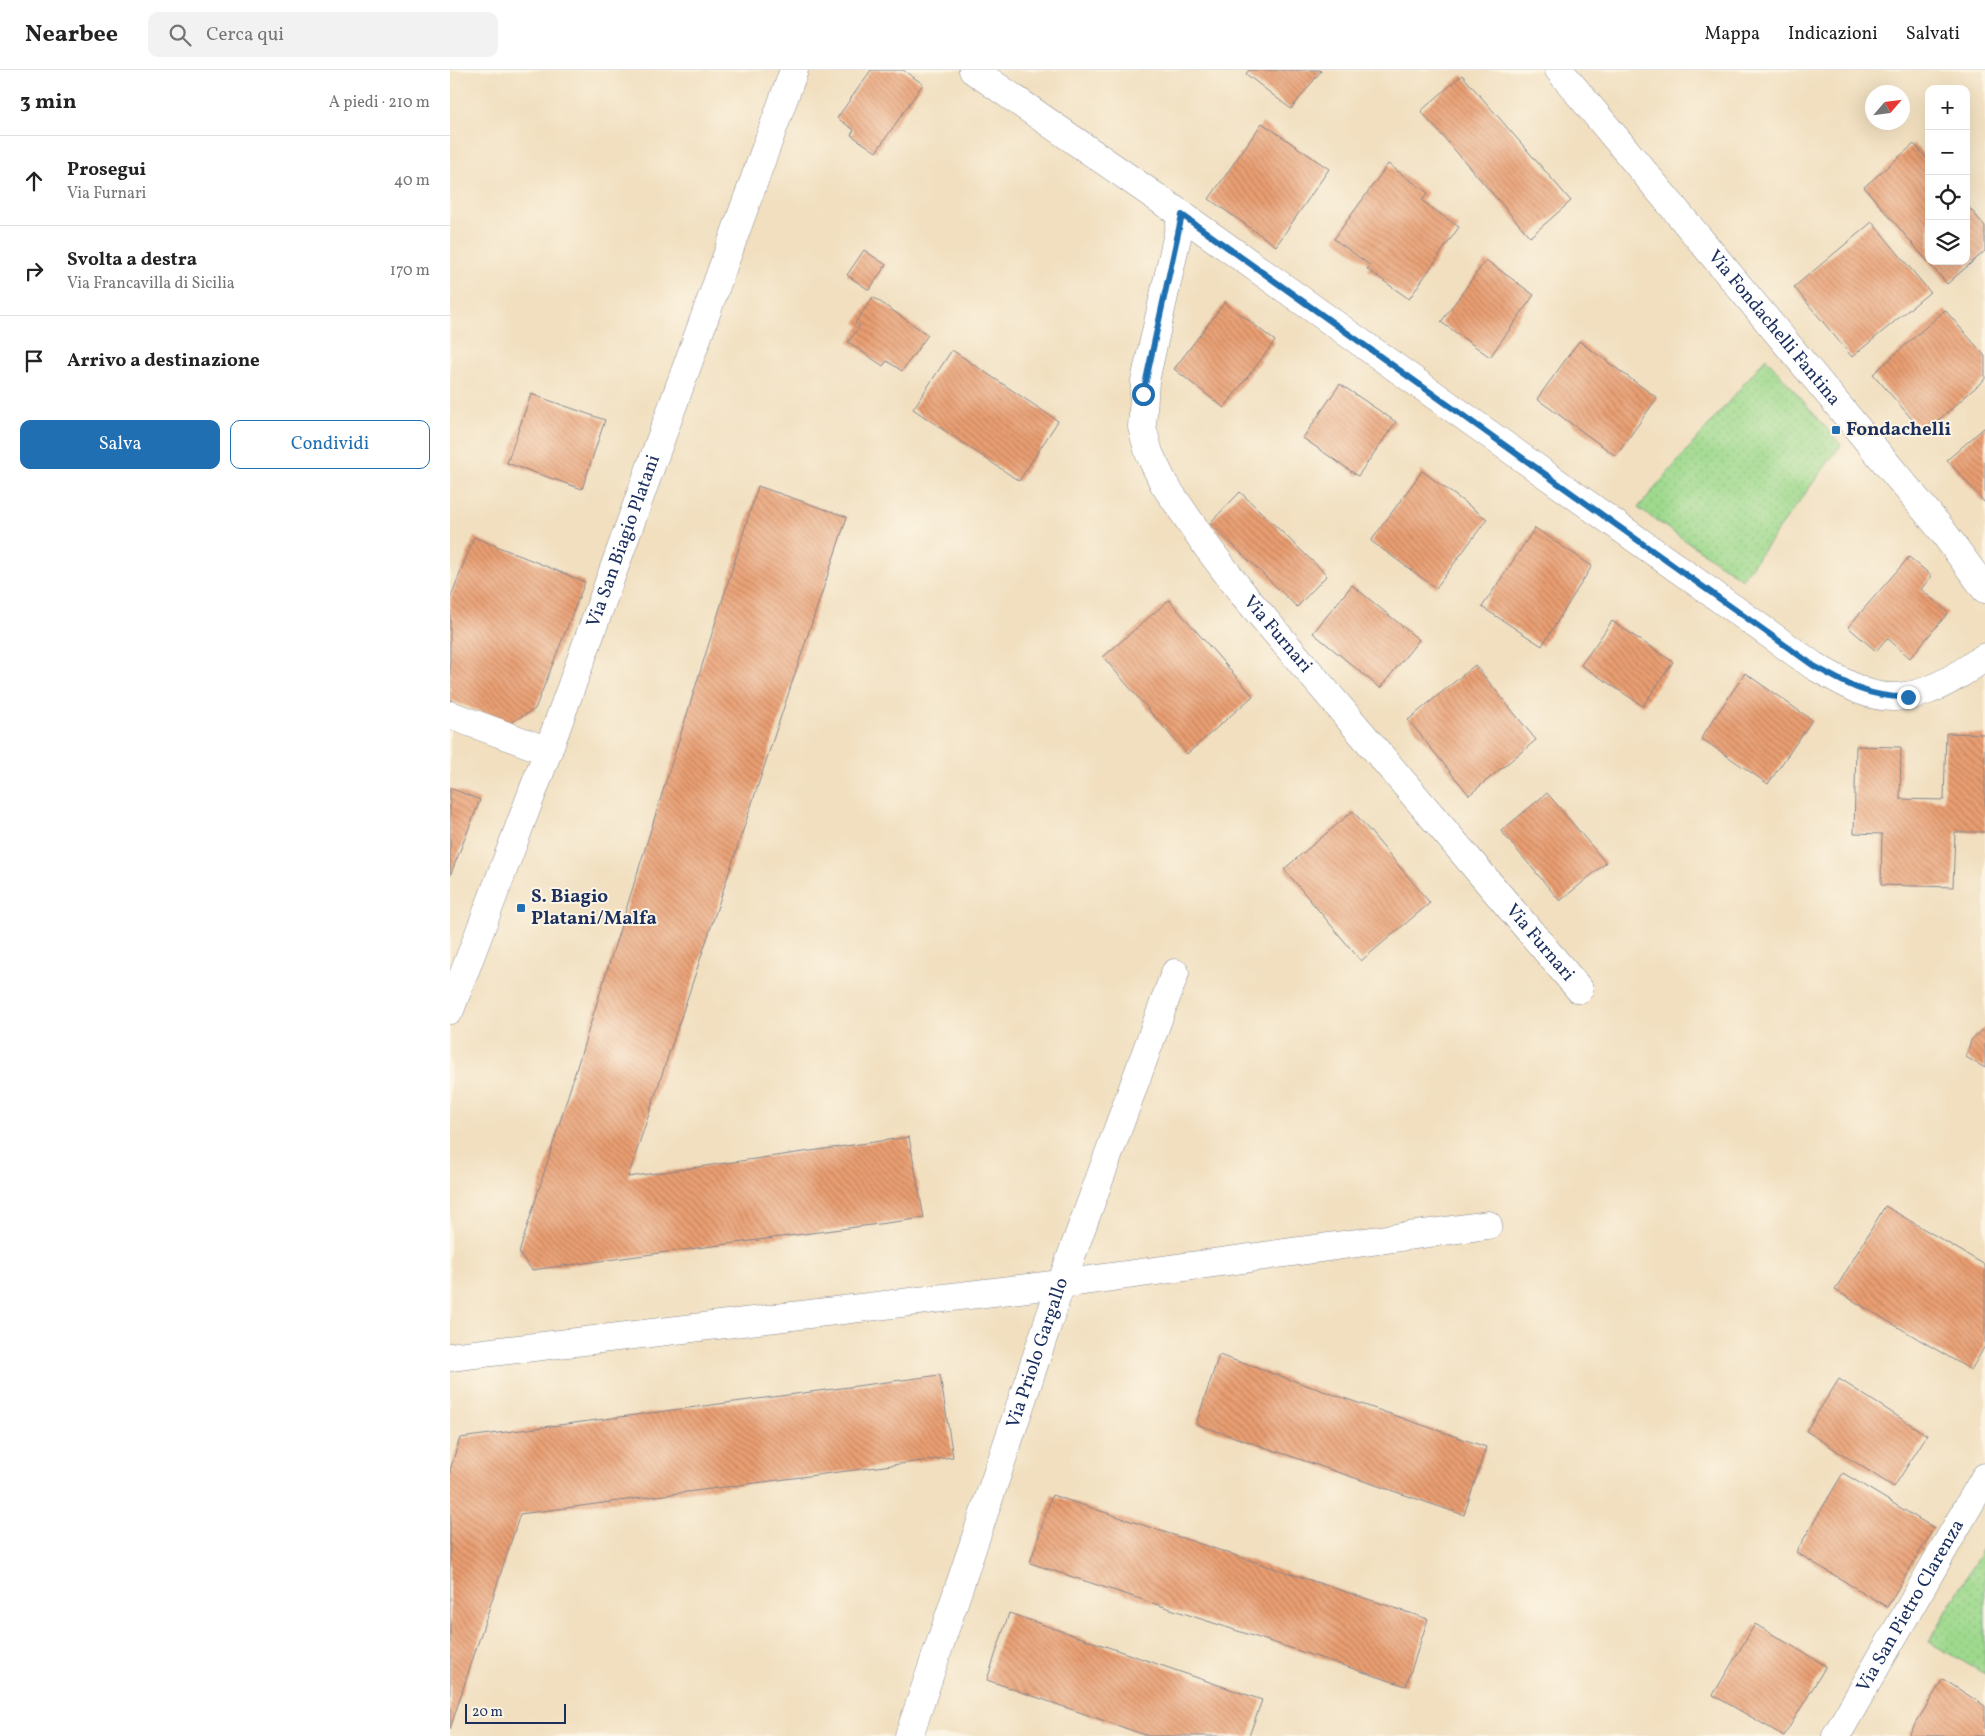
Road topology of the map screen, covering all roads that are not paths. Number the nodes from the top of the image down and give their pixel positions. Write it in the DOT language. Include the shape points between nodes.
graph roads {
  1 [pos="794,70"];
  2 [pos="973,70"];
  3 [pos="1559,70"];
  4 [pos="1182,215"];
  5 [pos="1985,589"];
  6 [pos="1985,657"];
  7 [pos="450,715"];
  8 [pos="548,751"];
  9 [pos="1175,973"];
  10 [pos="1579,989"];
  11 [pos="450,1010"];
  12 [pos="1488,1225"];
  13 [pos="1061,1284"];
  14 [pos="450,1357"];
  15 [pos="1985,1477"];
  16 [pos="909,1736"];
  17 [pos="1836,1736"];
  1 -- 8 [label="street, Via San Biagio Platani"];
  2 -- 4 [label="street"];
  3 -- 5 [label="street, Via Fondachelli Fantina" via="1935,522"];
  4 -- 6 [label="street" via="1831,676 1862,691 1908,697 1935,689"];
  4 -- 10 [label="street, Via Furnari" via="1143,394 1144,434 1156,470 1243,594"];
  7 -- 8 [label="street"];
  8 -- 11 [label="street, Via San Biagio Platani"];
  9 -- 13 [label="street, Via Priolo Gargallo"];
  12 -- 13 [label="street"];
  13 -- 14 [label="street"];
  13 -- 16 [label="street, Via Priolo Gargallo"];
  15 -- 17 [label="street, Via San Pietro Clarenza"];
}
